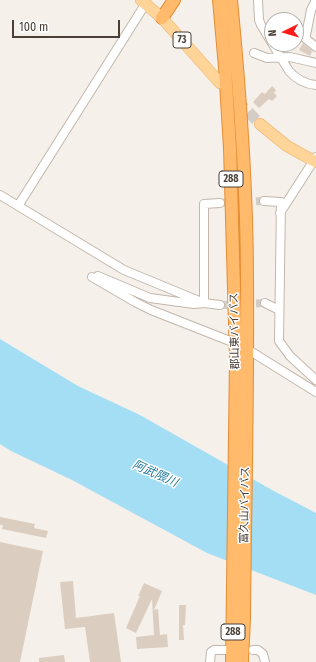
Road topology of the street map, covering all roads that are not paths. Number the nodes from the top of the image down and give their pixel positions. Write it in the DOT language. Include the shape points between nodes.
graph roads {
  1 [pos="174,0"];
  2 [pos="219,0"];
  3 [pos="231,0"];
  4 [pos="258,0"];
  5 [pos="316,0"];
  6 [pos="143,2"];
  7 [pos="162,18"];
  8 [pos="316,47"];
  9 [pos="254,53"];
  10 [pos="281,57"];
  11 [pos="316,63"];
  12 [pos="220,83"];
  13 [pos="316,85"];
  14 [pos="260,124"];
  15 [pos="315,160"];
  16 [pos="0,195"];
  17 [pos="264,201"];
  18 [pos="220,203"];
  19 [pos="18,206"];
  20 [pos="280,213"];
  21 [pos="265,303"];
  22 [pos="204,304"];
  23 [pos="220,305"];
  24 [pos="279,310"];
  25 [pos="235,343"];
  26 [pos="247,348"];
  27 [pos="316,380"];
  28 [pos="316,392"];
  29 [pos="225,650"];
  30 [pos="253,650"];
  31 [pos="210,662"];
  32 [pos="232,662"];
  33 [pos="242,662"];
  34 [pos="265,662"];
  1 -- 7 [label="highway"];
  2 -- 25 [label="highway, 郡山東バイパス / 288" via="230,148"];
  3 -- 26 [label="highway, 郡山東バイパス / 288" via="245,201"];
  4 -- 10 [label="street" via="260,25"];
  5 -- 8 [label="street" via="311,10 306,35 306,39"];
  6 -- 7 [label="main road, 73"];
  6 -- 19 [label="street"];
  7 -- 12 [label="main road, 73"];
  9 -- 10 [label="street" via="267,58"];
  10 -- 11 [label="street"];
  10 -- 13 [label="street" via="293,76"];
  14 -- 15 [label="main road" via="287,146"];
  15 -- 20 [label="street"];
  16 -- 19 [label="street"];
  17 -- 20 [label="street" via="281,202"];
  18 -- 22 [label="street" via="204,204"];
  19 -- 22 [label="street" via="124,270"];
  20 -- 24 [label="street"];
  21 -- 24 [label="street"];
  22 -- 23 [label="street"];
  22 -- 25 [label="street" via="150,298 98,276 92,277 151,310"];
  24 -- 27 [label="street" via="280,341 290,356"];
  25 -- 32 [label="highway, 郡山東バイパス / 288"];
  26 -- 28 [label="street"];
  26 -- 33 [label="highway, 富久山バイパス / 288"];
  29 -- 31 [label="street" via="211,652"];
  30 -- 34 [label="street" via="263,654"];
}
